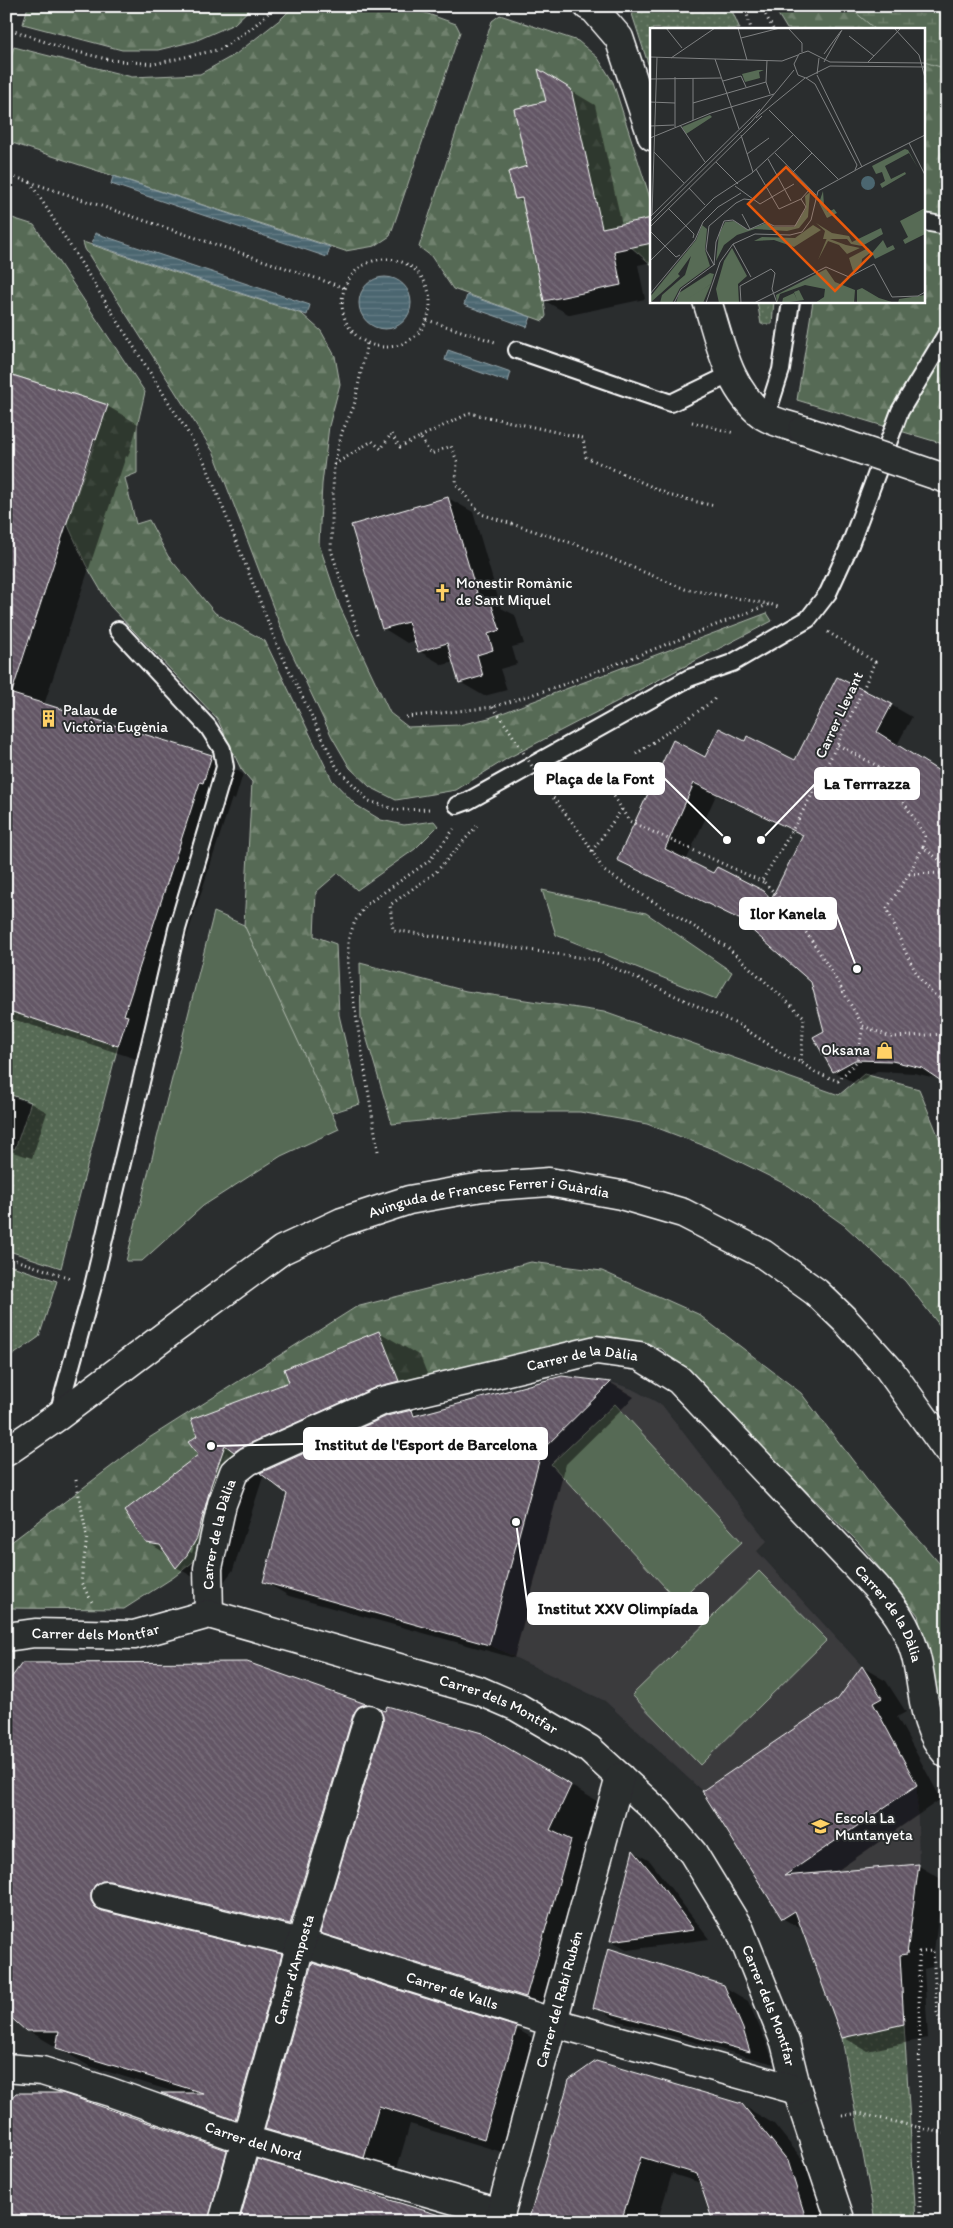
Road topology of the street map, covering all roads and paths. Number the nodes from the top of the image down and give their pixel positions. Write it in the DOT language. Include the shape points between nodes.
graph roads {
  1 [pos="14,6"];
  2 [pos="276,6"];
  3 [pos="588,6"];
  4 [pos="745,6"];
  5 [pos="761,6"];
  6 [pos="751,28"];
  7 [pos="772,28"];
  8 [pos="6,29"];
  9 [pos="650,130"];
  10 [pos="6,174"];
  11 [pos="30,182"];
  12 [pos="926,222"];
  13 [pos="947,226"];
  14 [pos="345,288"];
  15 [pos="707,302"];
  16 [pos="791,302"];
  17 [pos="427,320"];
  18 [pos="947,333"];
  19 [pos="367,343"];
  20 [pos="517,350"];
  21 [pos="731,374"];
  22 [pos="766,417"];
  23 [pos="420,437"];
  24 [pos="334,465"];
  25 [pos="947,479"];
  26 [pos="715,506"];
  27 [pos="770,604"];
  28 [pos="118,630"];
  29 [pos="359,635"];
  30 [pos="876,662"];
  31 [pos="732,663"];
  32 [pos="406,717"];
  33 [pos="838,745"];
  34 [pos="636,754"];
  35 [pos="545,787"];
  36 [pos="458,805"];
  37 [pos="622,809"];
  38 [pos="477,826"];
  39 [pos="923,847"];
  40 [pos="592,851"];
  41 [pos="947,866"];
  42 [pos="947,873"];
  43 [pos="909,874"];
  44 [pos="766,883"];
  45 [pos="947,1001"];
  46 [pos="863,1026"];
  47 [pos="947,1034"];
  48 [pos="801,1062"];
  49 [pos="378,1151"];
  50 [pos="6,1257"];
  51 [pos="52,1272"];
  52 [pos="57,1417"];
  53 [pos="947,1450"];
  54 [pos="6,1452"];
  55 [pos="76,1480"];
  56 [pos="96,1611"];
  57 [pos="210,1614"];
  58 [pos="6,1637"];
  59 [pos="368,1718"];
  60 [pos="947,1754"];
  61 [pos="620,1777"];
  62 [pos="106,1896"];
  63 [pos="301,1943"];
  64 [pos="552,2022"];
  65 [pos="947,2024"];
  66 [pos="942,2026"];
  67 [pos="947,2044"];
  68 [pos="6,2068"];
  69 [pos="797,2090"];
  70 [pos="842,2116"];
  71 [pos="920,2127"];
  72 [pos="947,2134"];
  73 [pos="246,2140"];
  74 [pos="499,2217"];
  75 [pos="223,2222"];
  76 [pos="841,2222"];
  77 [pos="920,2222"];
  1 -- 8 [label="path"];
  2 -- 8 [label="path" via="252,28 221,49 154,64 111,60"];
  3 -- 9 [label="street" via="619,38"];
  4 -- 6 [label="path"];
  5 -- 7 [label="path"];
  10 -- 11 [label="path"];
  11 -- 14 [label="path"];
  11 -- 36 [label="path" via="206,464 278,647 337,768 369,801 396,810"];
  12 -- 13 [label="lane"];
  14 -- 17 [label="path" via="358,270 367,264 387,258 398,260 416,272 425,284 430,309"];
  14 -- 19 [label="path" via="343,313 356,336"];
  15 -- 21 [label="street"];
  16 -- 22 [label="lane" via="781,370"];
  17 -- 19 [label="path" via="404,343 392,347"];
  17 -- 20 [label="path"];
  18 -- 31 [label="lane" via="900,411 850,545 828,593 808,619"];
  19 -- 24 [label="path" via="354,406 342,432"];
  20 -- 21 [label="lane" via="671,403"];
  21 -- 22 [label="street" via="745,400"];
  22 -- 25 [label="street, bridge"];
  23 -- 24 [label="path" via="400,447 391,434 381,449 372,441"];
  23 -- 26 [label="path" via="470,412 583,438 586,456 672,496"];
  23 -- 27 [label="path" via="431,454 451,446 457,461 456,484 480,514 578,545 685,589"];
  24 -- 29 [label="path" via="332,550"];
  28 -- 52 [label="lane" via="208,727 222,749 225,767 177,928 93,1286"];
  30 -- 33 [label="path, Carrer Llevant"];
  31 -- 34 [label="path" via="714,701"];
  31 -- 36 [label="lane" via="689,678"];
  32 -- 35 [label="path, bridge" via="494,707"];
  33 -- 39 [label="path" via="883,769 925,836"];
  33 -- 44 [label="path, Carrer Llevant" via="794,830 762,880"];
  35 -- 37 [label="path" via="603,778"];
  35 -- 40 [label="path"];
  36 -- 49 [label="path" via="465,817 429,861 367,904 355,921 348,941 348,966"];
  37 -- 40 [label="path"];
  37 -- 44 [label="path" via="629,821"];
  38 -- 48 [label="path" via="436,872 390,905 393,930 597,960 739,1026 789,1058"];
  39 -- 41 [label="path"];
  39 -- 43 [label="path"];
  40 -- 48 [label="path" via="604,871 728,947 804,1017"];
  42 -- 43 [label="path"];
  43 -- 45 [label="path" via="887,908 914,971 938,999"];
  44 -- 46 [label="path" via="799,921"];
  46 -- 47 [label="path" via="891,1037"];
  46 -- 48 [label="path" via="857,1061 838,1081 815,1072"];
  50 -- 51 [label="path"];
  52 -- 53 [label="street, Avinguda de Francesc Ferrer i Guàrdia" via="282,1250 342,1222 409,1200 482,1187 549,1182 621,1195 683,1213 763,1254 816,1292 845,1320 889,1369"];
  52 -- 54 [label="street, Avinguda de Francesc Ferrer i Guàrdia"];
  55 -- 56 [label="path" via="87,1537 81,1582"];
  57 -- 58 [label="street, Carrer dels Montfar" via="134,1634 35,1633"];
  57 -- 60 [label="street, Carrer de la Dàlia" via="208,1568 222,1504 234,1472 248,1461 382,1401 596,1350 640,1356 679,1380 876,1587 902,1619 915,1654 925,1711 936,1743"];
  57 -- 61 [label="street, Carrer dels Montfar" via="480,1691 517,1707 589,1748"];
  59 -- 63 [label="street, Carrer d'Amposta"];
  61 -- 64 [label="street, Carrer del Rabí Rubén"];
  61 -- 69 [label="street, Carrer dels Montfar" via="658,1812 693,1853 740,1930 785,2042"];
  62 -- 63 [label="street, Carrer de Valls"];
  63 -- 64 [label="street, Carrer de Valls"];
  63 -- 73 [label="street, Carrer d'Amposta"];
  64 -- 69 [label="street, Carrer de Valls"];
  64 -- 74 [label="street, Carrer del Rabí Rubén"];
  65 -- 66 [label="path"];
  66 -- 67 [label="path"];
  66 -- 71 [label="path" via="937,2012 933,1951 920,1952"];
  68 -- 73 [label="street, Carrer del Nord" via="50,2074 110,2092"];
  69 -- 76 [label="street, Carrer dels Montfar"];
  70 -- 71 [label="path" via="858,2113"];
  71 -- 72 [label="path"];
  71 -- 77 [label="path"];
  73 -- 74 [label="street, Carrer del Nord"];
  73 -- 75 [label="street, Carrer d'Amposta"];
}
